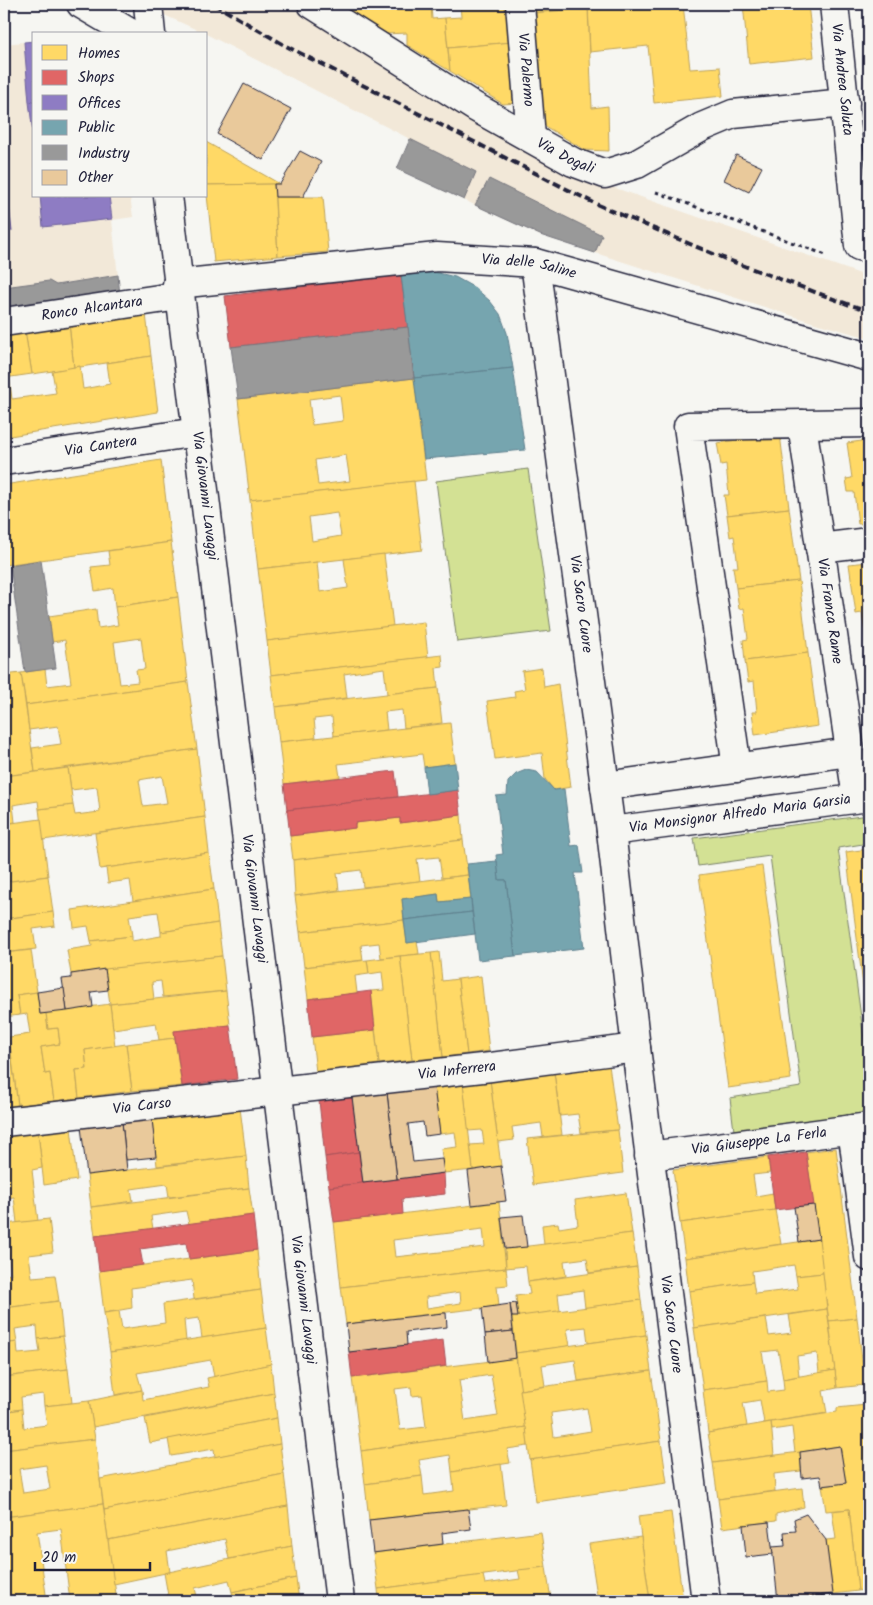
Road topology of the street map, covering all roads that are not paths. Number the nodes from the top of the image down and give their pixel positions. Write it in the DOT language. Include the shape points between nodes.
graph roads {
  1 [pos="81,4"];
  2 [pos="148,4"];
  3 [pos="312,4"];
  4 [pos="520,4"];
  5 [pos="834,4"];
  6 [pos="129,32"];
  7 [pos="151,32"];
  8 [pos="845,103"];
  9 [pos="531,137"];
  10 [pos="168,198"];
  11 [pos="864,248"];
  12 [pos="535,263"];
  13 [pos="178,290"];
  14 [pos="4,322"];
  15 [pos="869,357"];
  16 [pos="869,423"];
  17 [pos="802,424"];
  18 [pos="197,432"];
  19 [pos="4,461"];
  20 [pos="869,542"];
  21 [pos="820,548"];
  22 [pos="850,752"];
  23 [pos="737,768"];
  24 [pos="605,786"];
  25 [pos="863,797"];
  26 [pos="611,831"];
  27 [pos="636,1048"];
  28 [pos="279,1091"];
  29 [pos="4,1122"];
  30 [pos="861,1128"];
  31 [pos="649,1156"];
  32 [pos="869,1257"];
  33 [pos="340,1601"];
  34 [pos="706,1601"];
  1 -- 6 [label="street"];
  2 -- 7 [label="street"];
  3 -- 9 [label="street, Via Dogali" via="475,107"];
  4 -- 9 [label="street, Via Palermo"];
  5 -- 8 [label="street, Via Andrea Saluta"];
  8 -- 9 [label="street, Via Dogali" via="733,114 702,127 637,164 605,174 573,162"];
  8 -- 11 [label="street, Via Andrea Saluta"];
  10 -- 13 [label="street, Via Giovanni Lavaggi"];
  12 -- 13 [label="street, Via delle Saline" via="437,257"];
  12 -- 15 [label="street, Via delle Saline"];
  12 -- 24 [label="street, Via Sacro Cuore"];
  13 -- 14 [label="street, Ronco Alcantara"];
  13 -- 18 [label="street, Via Giovanni Lavaggi"];
  16 -- 17 [label="street"];
  17 -- 21 [label="street, Via Franca Rame"];
  17 -- 23 [label="street" via="688,426"];
  18 -- 19 [label="street, Via Cantera"];
  18 -- 28 [label="street, Via Giovanni Lavaggi"];
  20 -- 21 [label="street"];
  21 -- 22 [label="street, Via Franca Rame"];
  22 -- 23 [label="street"];
  22 -- 25 [label="street, Via Franca Rame"];
  23 -- 24 [label="street"];
  24 -- 26 [label="street, Via Sacro Cuore"];
  25 -- 26 [label="street, Via Monsignor Alfredo Maria Garsia"];
  26 -- 27 [label="street, Via Sacro Cuore"];
  27 -- 28 [label="street, Via Inferrera"];
  27 -- 31 [label="street, Via Sacro Cuore"];
  28 -- 29 [label="street, Via Carso"];
  28 -- 33 [label="street, Via Giovanni Lavaggi"];
  30 -- 31 [label="street, Via Giuseppe La Ferla"];
  30 -- 32 [label="street"];
  31 -- 34 [label="street, Via Sacro Cuore"];
}
